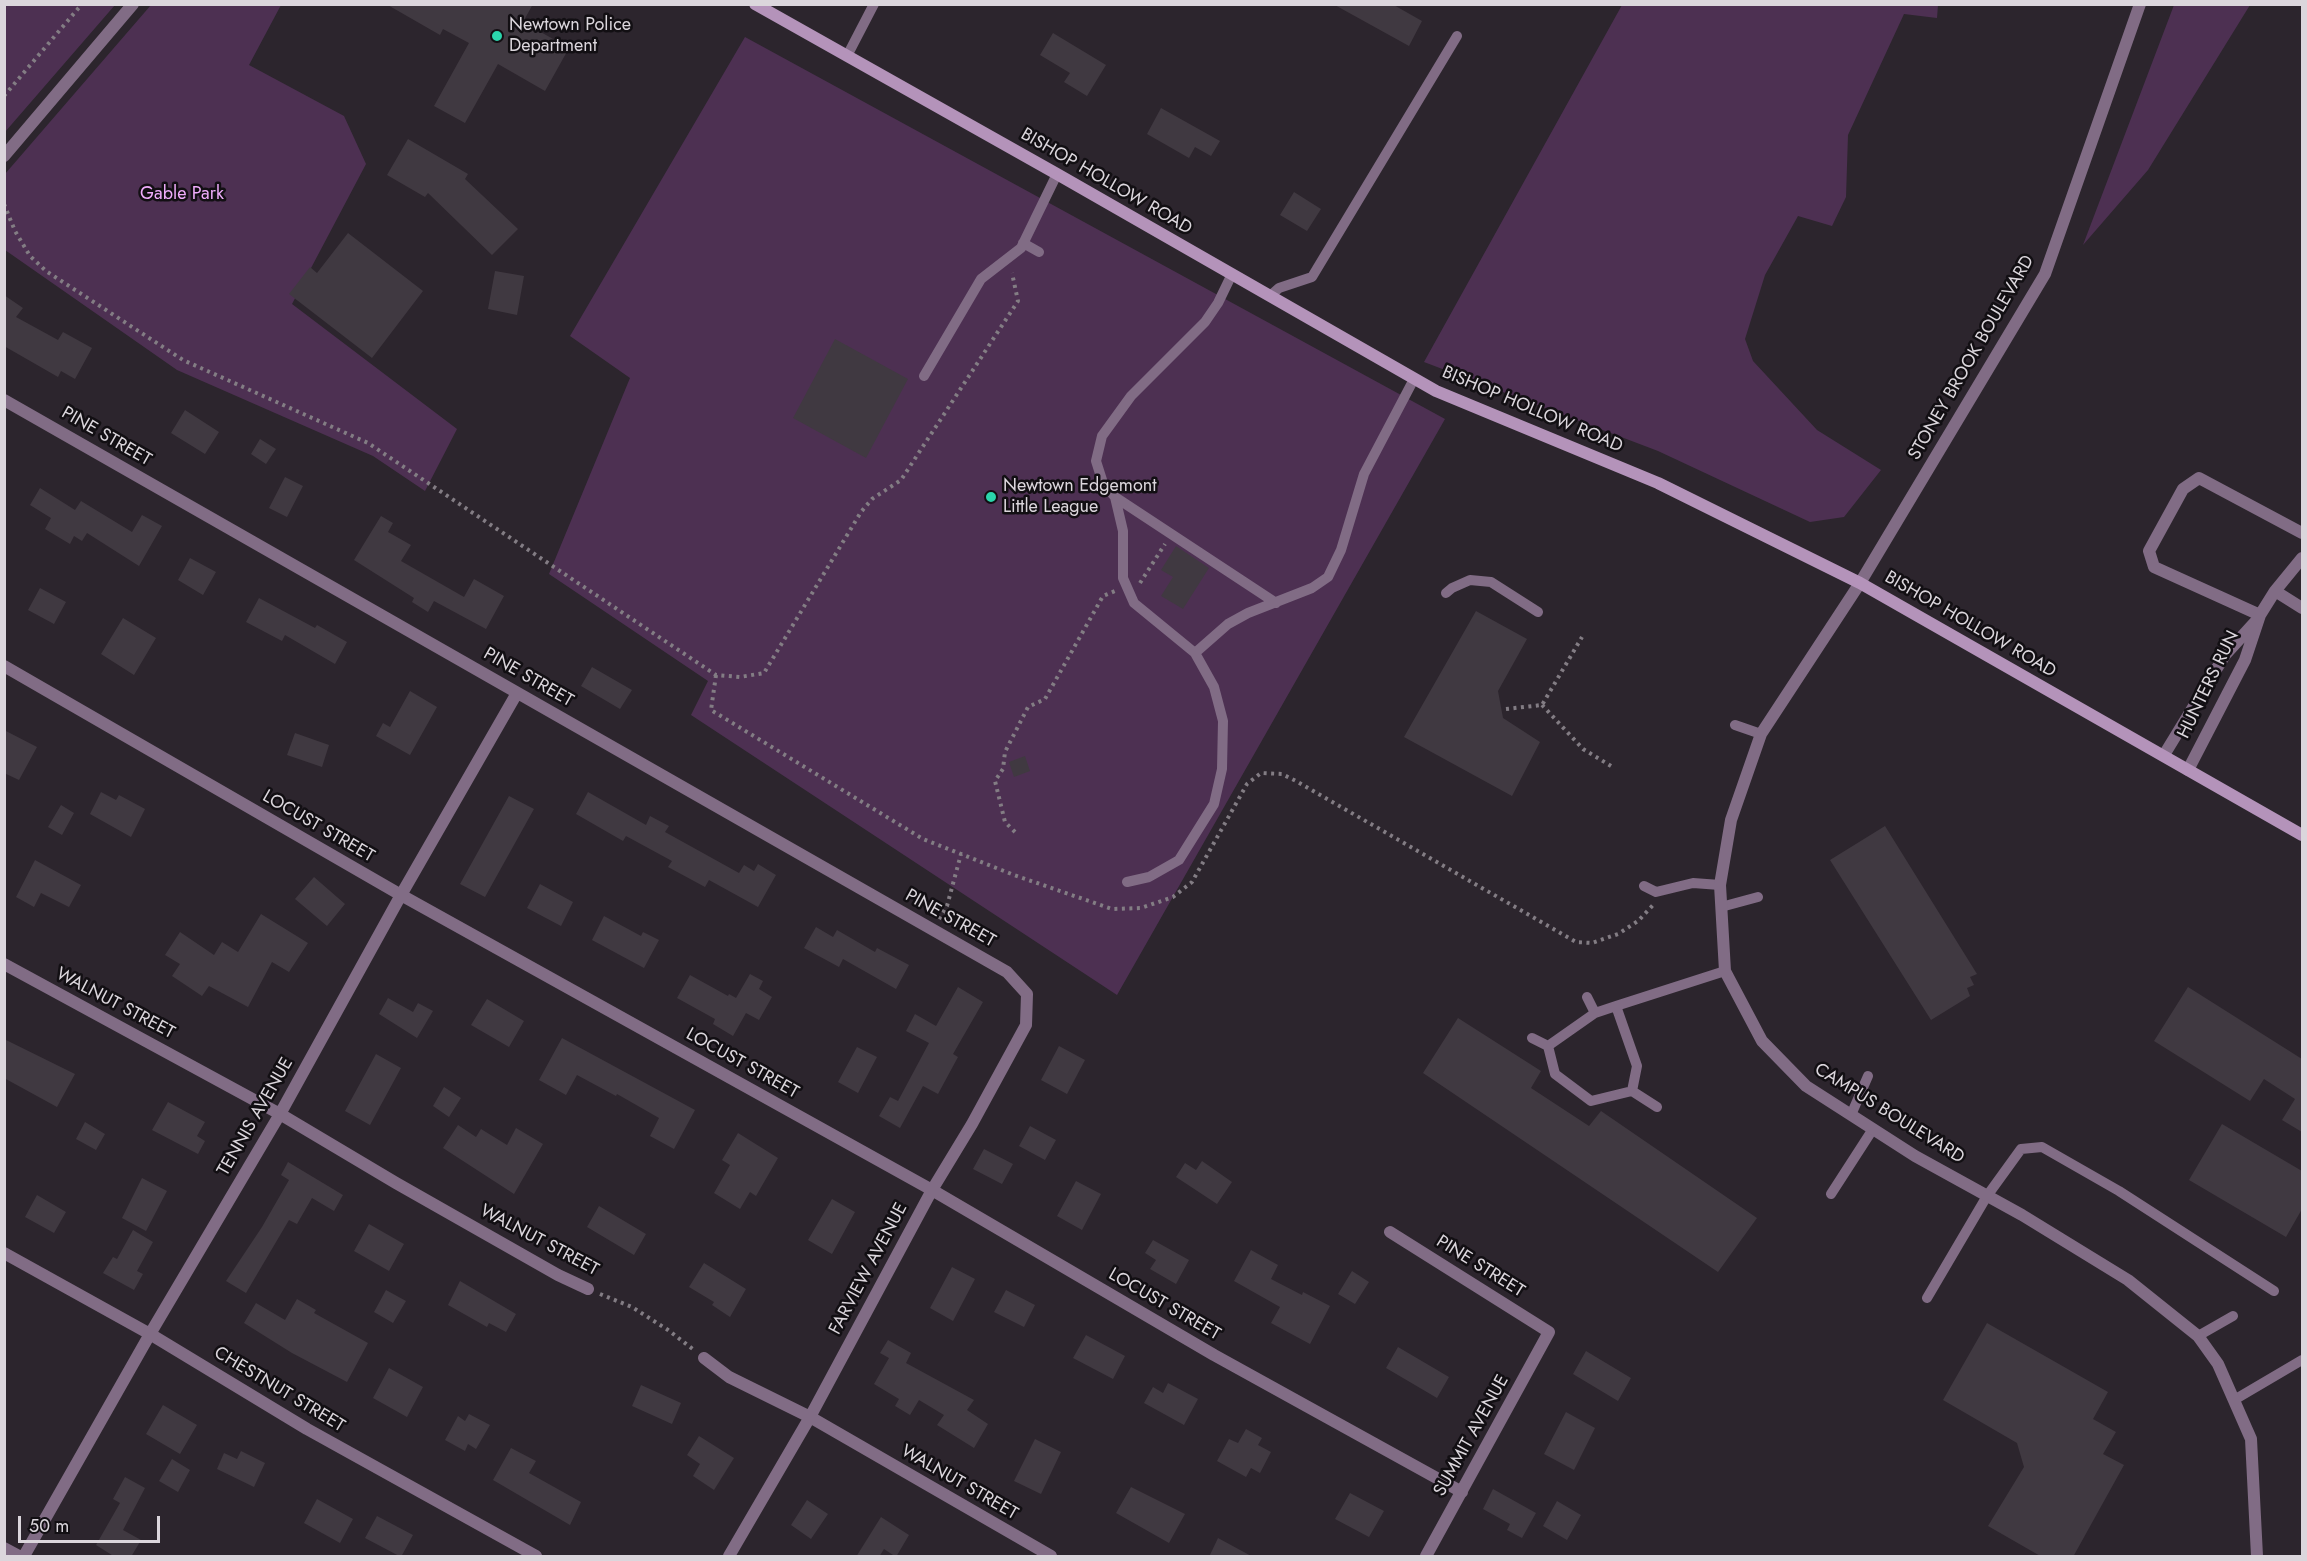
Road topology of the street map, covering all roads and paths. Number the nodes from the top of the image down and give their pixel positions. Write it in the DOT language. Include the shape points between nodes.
graph roads {
  1 [pos="81,4"];
  2 [pos="133,4"];
  3 [pos="754,4"];
  4 [pos="874,4"];
  5 [pos="2140,4"];
  6 [pos="1457,36"];
  7 [pos="847,56"];
  8 [pos="4,96"];
  9 [pos="4,156"];
  10 [pos="1056,174"];
  11 [pos="4,204"];
  12 [pos="1023,243"];
  13 [pos="1039,252"];
  14 [pos="1009,257"];
  15 [pos="1232,274"];
  16 [pos="1270,296"];
  17 [pos="924,376"];
  18 [pos="1414,379"];
  19 [pos="4,400"];
  20 [pos="1115,497"];
  21 [pos="2302,533"];
  22 [pos="1172,534"];
  23 [pos="2302,558"];
  24 [pos="1860,583"];
  25 [pos="1127,586"];
  26 [pos="2275,591"];
  27 [pos="1446,593"];
  28 [pos="1276,603"];
  29 [pos="2302,608"];
  30 [pos="1538,612"];
  31 [pos="2260,615"];
  32 [pos="1582,637"];
  33 [pos="1195,653"];
  34 [pos="4,666"];
  35 [pos="517,693"];
  36 [pos="1542,705"];
  37 [pos="1506,709"];
  38 [pos="1735,725"];
  39 [pos="1761,734"];
  40 [pos="2164,755"];
  41 [pos="1611,765"];
  42 [pos="2188,770"];
  43 [pos="1015,832"];
  44 [pos="2302,836"];
  45 [pos="960,854"];
  46 [pos="1127,882"];
  47 [pos="1720,885"];
  48 [pos="1644,886"];
  49 [pos="401,896"];
  50 [pos="1758,897"];
  51 [pos="1721,907"];
  52 [pos="933,930"];
  53 [pos="4,964"];
  54 [pos="1725,971"];
  55 [pos="1027,994"];
  56 [pos="1587,997"];
  57 [pos="1616,1006"];
  58 [pos="1595,1013"];
  59 [pos="1532,1038"];
  60 [pos="1548,1046"];
  61 [pos="1868,1076"];
  62 [pos="1632,1091"];
  63 [pos="1657,1107"];
  64 [pos="280,1114"];
  65 [pos="1851,1115"];
  66 [pos="1873,1129"];
  67 [pos="932,1191"];
  68 [pos="1831,1194"];
  69 [pos="1987,1196"];
  70 [pos="1390,1232"];
  71 [pos="4,1253"];
  72 [pos="588,1289"];
  73 [pos="2274,1291"];
  74 [pos="1927,1298"];
  75 [pos="2233,1316"];
  76 [pos="1550,1332"];
  77 [pos="150,1334"];
  78 [pos="2198,1336"];
  79 [pos="704,1358"];
  80 [pos="2302,1360"];
  81 [pos="2234,1400"];
  82 [pos="810,1417"];
  83 [pos="1462,1492"];
  84 [pos="4,1548"];
  85 [pos="19,1557"];
  86 [pos="24,1557"];
  87 [pos="536,1557"];
  88 [pos="729,1557"];
  89 [pos="1051,1557"];
  90 [pos="1426,1557"];
  91 [pos="2257,1557"];
  1 -- 8 [label="path"];
  2 -- 9 [label="street"];
  3 -- 7 [label="street, BISHOP HOLLOW ROAD"];
  4 -- 7 [label="lane"];
  5 -- 24 [label="street, STONEY BROOK BOULEVARD" via="2045,274"];
  6 -- 16 [label="lane" via="1312,277 1279,288"];
  7 -- 10 [label="street, BISHOP HOLLOW ROAD"];
  10 -- 12 [label="lane"];
  10 -- 15 [label="street, BISHOP HOLLOW ROAD"];
  11 -- 14 [label="path" via="30,256 46,271 183,360 368,443 716,675 740,677 764,673 861,512 872,498 901,480 1018,301"];
  12 -- 13 [label="lane"];
  12 -- 14 [label="lane"];
  14 -- 17 [label="lane" via="976,276"];
  15 -- 16 [label="street, BISHOP HOLLOW ROAD"];
  15 -- 20 [label="lane" via="1204,322 1131,396 1102,436 1096,461 1103,483"];
  16 -- 18 [label="street, BISHOP HOLLOW ROAD"];
  18 -- 24 [label="street, BISHOP HOLLOW ROAD" via="1658,483"];
  18 -- 28 [label="lane" via="1365,474 1341,550 1328,577"];
  19 -- 35 [label="street, PINE STREET"];
  20 -- 22 [label="lane"];
  20 -- 25 [label="lane" via="1124,531"];
  21 -- 31 [label="street, HUNTERS RUN" via="2199,478 2183,489 2149,551 2154,567"];
  22 -- 25 [label="path" via="1140,583"];
  22 -- 28 [label="lane"];
  23 -- 26 [label="street, HUNTERS RUN"];
  24 -- 39 [label="street, CAMPUS BOULEVARD"];
  24 -- 40 [label="street, BISHOP HOLLOW ROAD"];
  25 -- 33 [label="lane" via="1134,603"];
  25 -- 43 [label="path" via="1103,596 1045,699 1028,707 1005,752 995,781 1005,822"];
  26 -- 29 [label="street"];
  26 -- 31 [label="street, HUNTERS RUN"];
  27 -- 30 [label="lane" via="1470,580 1491,582"];
  28 -- 33 [label="lane" via="1228,624"];
  31 -- 40 [label="street, HUNTERS RUN" via="2225,655"];
  31 -- 42 [label="street, HUNTERS RUN" via="2245,660"];
  32 -- 36 [label="path"];
  33 -- 46 [label="lane" via="1214,687 1223,721 1222,769 1214,804 1179,860 1149,877"];
  34 -- 49 [label="street, LOCUST STREET"];
  35 -- 49 [label="street, TENNIS AVENUE"];
  35 -- 52 [label="street, PINE STREET"];
  36 -- 37 [label="path"];
  36 -- 41 [label="path" via="1583,749"];
  38 -- 39 [label="lane"];
  39 -- 47 [label="street, CAMPUS BOULEVARD" via="1731,820"];
  40 -- 42 [label="street, BISHOP HOLLOW ROAD"];
  42 -- 44 [label="street, BISHOP HOLLOW ROAD"];
  45 -- 52 [label="path" via="947,906"];
  47 -- 48 [label="lane" via="1693,883 1656,892"];
  47 -- 51 [label="street, CAMPUS BOULEVARD"];
  49 -- 64 [label="street, TENNIS AVENUE"];
  49 -- 67 [label="street, LOCUST STREET"];
  50 -- 51 [label="lane"];
  51 -- 54 [label="street, CAMPUS BOULEVARD"];
  52 -- 55 [label="street, PINE STREET" via="1008,972"];
  53 -- 64 [label="street, WALNUT STREET"];
  54 -- 57 [label="lane"];
  54 -- 65 [label="street, CAMPUS BOULEVARD" via="1762,1041 1806,1086"];
  55 -- 67 [label="street, FARVIEW AVENUE" via="1026,1024"];
  56 -- 58 [label="lane"];
  57 -- 58 [label="lane"];
  57 -- 62 [label="lane" via="1637,1066"];
  58 -- 60 [label="lane"];
  59 -- 60 [label="lane"];
  60 -- 62 [label="lane" via="1555,1074 1591,1101"];
  61 -- 65 [label="lane"];
  62 -- 63 [label="lane"];
  64 -- 72 [label="street, WALNUT STREET"];
  64 -- 77 [label="street, TENNIS AVENUE"];
  65 -- 66 [label="street, CAMPUS BOULEVARD"];
  66 -- 68 [label="lane"];
  66 -- 69 [label="street, CAMPUS BOULEVARD"];
  67 -- 82 [label="street, FARVIEW AVENUE"];
  67 -- 83 [label="street, LOCUST STREET"];
  69 -- 73 [label="lane" via="2021,1149 2042,1147 2119,1191"];
  69 -- 74 [label="lane"];
  69 -- 78 [label="street, CAMPUS BOULEVARD" via="2128,1280"];
  70 -- 76 [label="street, PINE STREET"];
  71 -- 77 [label="street, CHESTNUT STREET"];
  72 -- 79 [label="path, WALNUT STREET" via="632,1307"];
  75 -- 78 [label="lane"];
  76 -- 83 [label="street, SUMMIT AVENUE"];
  77 -- 86 [label="street, TENNIS AVENUE"];
  77 -- 87 [label="street, CHESTNUT STREET" via="307,1429"];
  78 -- 81 [label="street, CAMPUS BOULEVARD" via="2218,1364"];
  79 -- 82 [label="street, WALNUT STREET" via="729,1377"];
  80 -- 81 [label="lane"];
  81 -- 91 [label="street, CAMPUS BOULEVARD" via="2251,1440"];
  82 -- 88 [label="street, FARVIEW AVENUE"];
  82 -- 89 [label="street, WALNUT STREET"];
  83 -- 90 [label="street, SUMMIT AVENUE"];
  84 -- 85 [label="street"];
}
